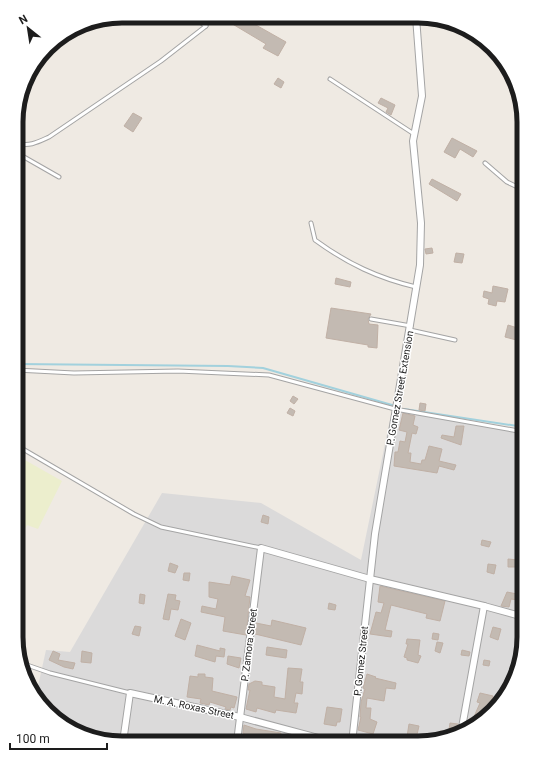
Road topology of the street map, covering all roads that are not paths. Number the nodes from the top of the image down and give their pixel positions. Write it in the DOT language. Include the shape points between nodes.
graph roads {
  1 [pos="201,23"];
  2 [pos="205,23"];
  3 [pos="416,23"];
  4 [pos="206,26"];
  5 [pos="330,79"];
  6 [pos="414,134"];
  7 [pos="23,145"];
  8 [pos="23,156"];
  9 [pos="485,163"];
  10 [pos="59,177"];
  11 [pos="517,187"];
  12 [pos="311,223"];
  13 [pos="416,287"];
  14 [pos="371,319"];
  15 [pos="410,328"];
  16 [pos="454,340"];
  17 [pos="23,370"];
  18 [pos="395,410"];
  19 [pos="517,431"];
  20 [pos="23,449"];
  21 [pos="261,548"];
  22 [pos="370,579"];
  23 [pos="484,606"];
  24 [pos="517,616"];
  25 [pos="27,665"];
  26 [pos="130,693"];
  27 [pos="240,717"];
  28 [pos="462,726"];
  29 [pos="124,736"];
  30 [pos="238,736"];
  31 [pos="311,736"];
  32 [pos="353,736"];
  1 -- 4 [label="lane"];
  2 -- 4 [label="lane"];
  3 -- 6 [label="street, P. Gomez Street Extension" via="422,96"];
  4 -- 7 [label="lane" via="161,61 49,137"];
  5 -- 6 [label="lane"];
  6 -- 13 [label="street, P. Gomez Street Extension" via="421,223 421,254"];
  8 -- 10 [label="lane"];
  9 -- 11 [label="lane" via="506,182"];
  12 -- 13 [label="lane" via="316,240 359,268 388,280"];
  13 -- 15 [label="street, P. Gomez Street Extension"];
  14 -- 15 [label="lane"];
  15 -- 16 [label="lane"];
  15 -- 18 [label="street, P. Gomez Street Extension"];
  17 -- 18 [label="lane" via="74,373 178,370 269,375"];
  18 -- 19 [label="lane"];
  18 -- 22 [label="street, P. Gomez Street Extension"];
  20 -- 21 [label="lane" via="161,527"];
  21 -- 22 [label="street"];
  21 -- 27 [label="street, P. Zamora Street"];
  22 -- 23 [label="street"];
  22 -- 32 [label="street, P. Gomez Street"];
  23 -- 24 [label="street"];
  23 -- 28 [label="street"];
  25 -- 26 [label="lane, M. A. Roxas Street"];
  26 -- 27 [label="street, M. A. Roxas Street"];
  26 -- 29 [label="street"];
  27 -- 30 [label="street, P. Zamora Street"];
  27 -- 31 [label="street, M. A. Roxas Street"];
}
